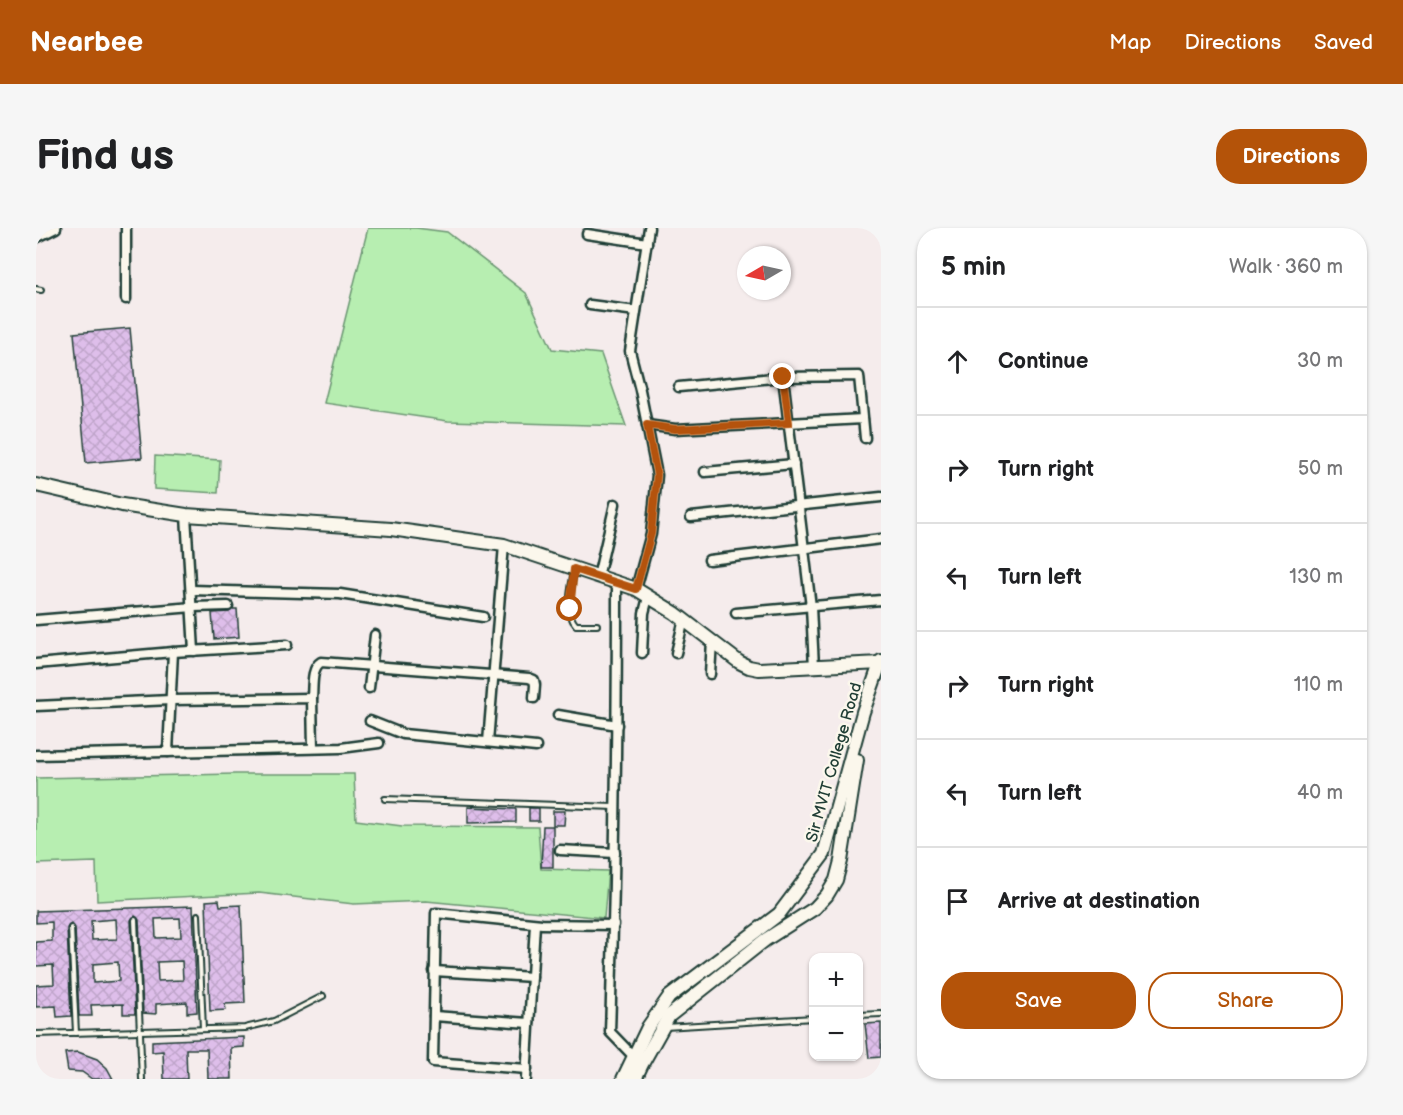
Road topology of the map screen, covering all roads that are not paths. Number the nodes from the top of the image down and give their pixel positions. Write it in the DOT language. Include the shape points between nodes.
graph roads {
  1 [pos="56,228"];
  2 [pos="126,228"];
  3 [pos="650,228"];
  4 [pos="587,234"];
  5 [pos="36,238"];
  6 [pos="647,243"];
  7 [pos="126,299"];
  8 [pos="590,305"];
  9 [pos="636,311"];
  10 [pos="783,377"];
  11 [pos="679,387"];
  12 [pos="863,419"];
  13 [pos="789,423"];
  14 [pos="647,425"];
  15 [pos="865,438"];
  16 [pos="794,464"];
  17 [pos="705,472"];
  18 [pos="36,485"];
  19 [pos="881,497"];
  20 [pos="615,504"];
  21 [pos="799,506"];
  22 [pos="186,515"];
  23 [pos="691,517"];
  24 [pos="881,539"];
  25 [pos="504,545"];
  26 [pos="804,548"];
  27 [pos="710,560"];
  28 [pos="574,569"];
  29 [pos="598,577"];
  30 [pos="617,582"];
  31 [pos="636,589"];
  32 [pos="191,590"];
  33 [pos="648,597"];
  34 [pos="881,600"];
  35 [pos="228,606"];
  36 [pos="193,607"];
  37 [pos="811,607"];
  38 [pos="736,613"];
  39 [pos="483,617"];
  40 [pos="684,619"];
  41 [pos="36,620"];
  42 [pos="597,625"];
  43 [pos="375,635"];
  44 [pos="712,641"];
  45 [pos="287,645"];
  46 [pos="194,651"];
  47 [pos="173,652"];
  48 [pos="642,653"];
  49 [pos="676,653"];
  50 [pos="881,662"];
  51 [pos="36,664"];
  52 [pos="372,665"];
  53 [pos="814,667"];
  54 [pos="710,674"];
  55 [pos="493,675"];
  56 [pos="881,685"];
  57 [pos="369,688"];
  58 [pos="312,698"];
  59 [pos="534,698"];
  60 [pos="171,700"];
  61 [pos="36,706"];
  62 [pos="558,715"];
  63 [pos="370,721"];
  64 [pos="617,725"];
  65 [pos="488,742"];
  66 [pos="379,743"];
  67 [pos="536,747"];
  68 [pos="313,748"];
  69 [pos="168,752"];
  70 [pos="36,755"];
  71 [pos="385,799"];
  72 [pos="616,807"];
  73 [pos="560,850"];
  74 [pos="615,853"];
  75 [pos="198,915"];
  76 [pos="135,920"];
  77 [pos="535,924"];
  78 [pos="614,925"];
  79 [pos="71,928"];
  80 [pos="435,971"];
  81 [pos="532,977"];
  82 [pos="323,996"];
  83 [pos="881,1014"];
  84 [pos="863,1015"];
  85 [pos="434,1016"];
  86 [pos="809,1018"];
  87 [pos="529,1023"];
  88 [pos="661,1027"];
  89 [pos="203,1029"];
  90 [pos="140,1031"];
  91 [pos="76,1033"];
  92 [pos="36,1034"];
  93 [pos="637,1060"];
  94 [pos="527,1069"];
  95 [pos="142,1079"];
  96 [pos="526,1079"];
  97 [pos="623,1079"];
  98 [pos="635,1079"];
  1 -- 5 [label="street"];
  2 -- 7 [label="street"];
  3 -- 6 [label="street"];
  4 -- 6 [label="street"];
  6 -- 9 [label="street"];
  8 -- 9 [label="street"];
  9 -- 14 [label="street" via="630,351"];
  10 -- 11 [label="street"];
  10 -- 12 [label="street" via="859,376"];
  10 -- 13 [label="street"];
  12 -- 13 [label="street"];
  12 -- 15 [label="street"];
  13 -- 14 [label="street" via="675,429"];
  13 -- 16 [label="street"];
  14 -- 31 [label="street" via="657,475 651,534"];
  16 -- 17 [label="street"];
  16 -- 21 [label="street"];
  18 -- 22 [label="main road"];
  19 -- 21 [label="street"];
  20 -- 29 [label="street"];
  21 -- 23 [label="street"];
  21 -- 26 [label="street"];
  22 -- 25 [label="main road" via="391,529"];
  22 -- 32 [label="street"];
  24 -- 26 [label="street"];
  25 -- 28 [label="main road"];
  25 -- 55 [label="street"];
  26 -- 27 [label="street"];
  26 -- 37 [label="street"];
  28 -- 29 [label="main road"];
  28 -- 42 [label="lane" via="571,619 576,625"];
  29 -- 30 [label="main road"];
  30 -- 31 [label="main road"];
  30 -- 64 [label="street"];
  31 -- 33 [label="main road"];
  32 -- 36 [label="street"];
  32 -- 39 [label="street" via="340,594"];
  33 -- 40 [label="main road"];
  33 -- 48 [label="street"];
  34 -- 37 [label="street"];
  35 -- 36 [label="street"];
  36 -- 41 [label="street"];
  36 -- 46 [label="street"];
  37 -- 38 [label="street"];
  37 -- 53 [label="street"];
  40 -- 44 [label="main road"];
  40 -- 49 [label="street"];
  43 -- 52 [label="street"];
  44 -- 53 [label="main road" via="748,667"];
  44 -- 54 [label="street"];
  45 -- 46 [label="street"];
  46 -- 47 [label="street"];
  47 -- 51 [label="street"];
  47 -- 60 [label="street"];
  50 -- 53 [label="main road"];
  50 -- 93 [label="main road, Sir MVIT College Road" via="863,712 824,854 779,914 669,997 648,1027"];
  52 -- 55 [label="street"];
  52 -- 57 [label="street"];
  52 -- 58 [label="street" via="317,663"];
  55 -- 59 [label="street" via="534,680"];
  55 -- 65 [label="street"];
  56 -- 88 [label="main road, Sir MVIT College Road" via="859,744 842,861 832,888 815,908 765,940 669,1016"];
  58 -- 60 [label="street"];
  58 -- 68 [label="street"];
  60 -- 61 [label="street"];
  60 -- 69 [label="street"];
  62 -- 64 [label="street"];
  63 -- 65 [label="street" via="403,734"];
  64 -- 72 [label="street"];
  65 -- 67 [label="street"];
  66 -- 68 [label="street"];
  68 -- 69 [label="street"];
  69 -- 70 [label="street"];
  71 -- 72 [label="lane"];
  72 -- 74 [label="street"];
  73 -- 74 [label="street"];
  74 -- 78 [label="street"];
  75 -- 89 [label="lane"];
  76 -- 90 [label="lane"];
  77 -- 78 [label="street"];
  77 -- 80 [label="street" via="436,913"];
  77 -- 81 [label="street"];
  78 -- 93 [label="street" via="610,1032"];
  79 -- 91 [label="lane"];
  80 -- 81 [label="street"];
  80 -- 85 [label="street"];
  81 -- 87 [label="street"];
  82 -- 89 [label="lane" via="274,1021 245,1028"];
  83 -- 84 [label="lane"];
  85 -- 87 [label="street"];
  85 -- 94 [label="street" via="433,1062"];
  86 -- 88 [label="lane"];
  87 -- 94 [label="street"];
  88 -- 93 [label="main road, Sir MVIT College Road"];
  89 -- 90 [label="lane"];
  90 -- 91 [label="lane"];
  90 -- 95 [label="lane"];
  91 -- 92 [label="lane"];
  93 -- 97 [label="main road, Sir MVIT College Road"];
  93 -- 98 [label="main road, Sir MVIT College Road"];
  94 -- 96 [label="street"];
}
